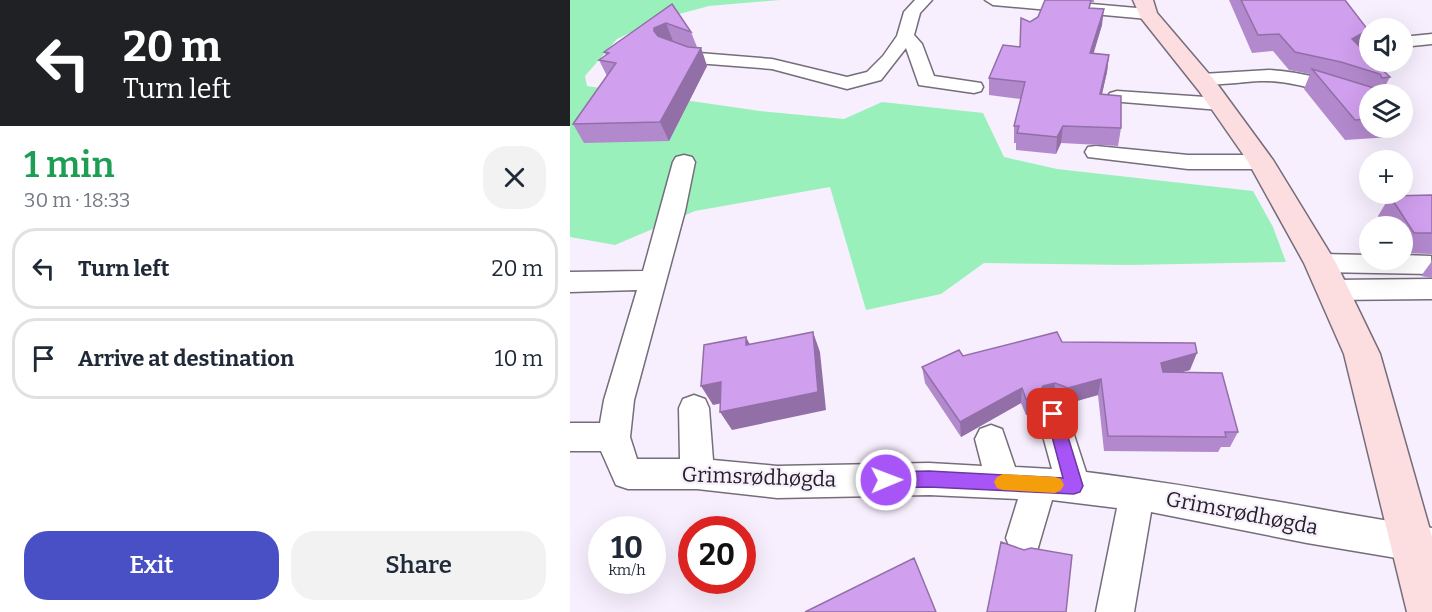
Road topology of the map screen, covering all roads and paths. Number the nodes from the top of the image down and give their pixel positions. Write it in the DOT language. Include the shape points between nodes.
graph roads {
  1 [pos="924,0"];
  2 [pos="993,0"];
  3 [pos="1038,4"];
  4 [pos="1145,7"];
  5 [pos="1032,22"];
  6 [pos="905,36"];
  7 [pos="1432,39"];
  8 [pos="1413,41"];
  9 [pos="672,48"];
  10 [pos="974,87"];
  11 [pos="1211,92"];
  12 [pos="1118,97"];
  13 [pos="1359,97"];
  14 [pos="1096,152"];
  15 [pos="684,162"];
  16 [pos="1261,162"];
  17 [pos="1326,276"];
  18 [pos="1432,277"];
  19 [pos="653,280"];
  20 [pos="570,282"];
  21 [pos="694,408"];
  22 [pos="1053,414"];
  23 [pos="570,436"];
  24 [pos="614,437"];
  25 [pos="991,439"];
  26 [pos="697,474"];
  27 [pos="1003,482"];
  28 [pos="1039,484"];
  29 [pos="1074,486"];
  30 [pos="1137,494"];
  31 [pos="1024,538"];
  32 [pos="1422,543"];
  33 [pos="1115,612"];
  34 [pos="1430,612"];
  1 -- 6 [label="lane" via="912,12"];
  2 -- 3 [label="lane"];
  3 -- 4 [label="lane"];
  3 -- 5 [label="lane"];
  4 -- 11 [label="main road"];
  6 -- 9 [label="lane" via="874,76 847,83 772,64 696,58"];
  6 -- 10 [label="lane" via="913,44 926,81"];
  7 -- 8 [label="lane"];
  11 -- 12 [label="lane"];
  11 -- 13 [label="lane" via="1271,66"];
  11 -- 16 [label="main road"];
  14 -- 16 [label="lane" via="1188,162"];
  15 -- 19 [label="lane, Grimsrødhøgda"];
  16 -- 17 [label="main road"];
  17 -- 18 [label="lane"];
  17 -- 32 [label="main road" via="1362,354"];
  19 -- 20 [label="lane"];
  19 -- 24 [label="lane, Grimsrødhøgda" via="629,361"];
  21 -- 26 [label="lane"];
  22 -- 29 [label="lane"];
  23 -- 24 [label="lane"];
  24 -- 26 [label="lane, Grimsrødhøgda" via="619,460 628,474"];
  25 -- 27 [label="lane"];
  26 -- 27 [label="lane, Grimsrødhøgda" via="777,482"];
  27 -- 28 [label="lane, Grimsrødhøgda"];
  28 -- 29 [label="lane, Grimsrødhøgda"];
  28 -- 31 [label="lane"];
  29 -- 30 [label="lane, Grimsrødhøgda"];
  30 -- 32 [label="lane, Grimsrødhøgda"];
  30 -- 33 [label="lane"];
  32 -- 34 [label="main road"];
}
